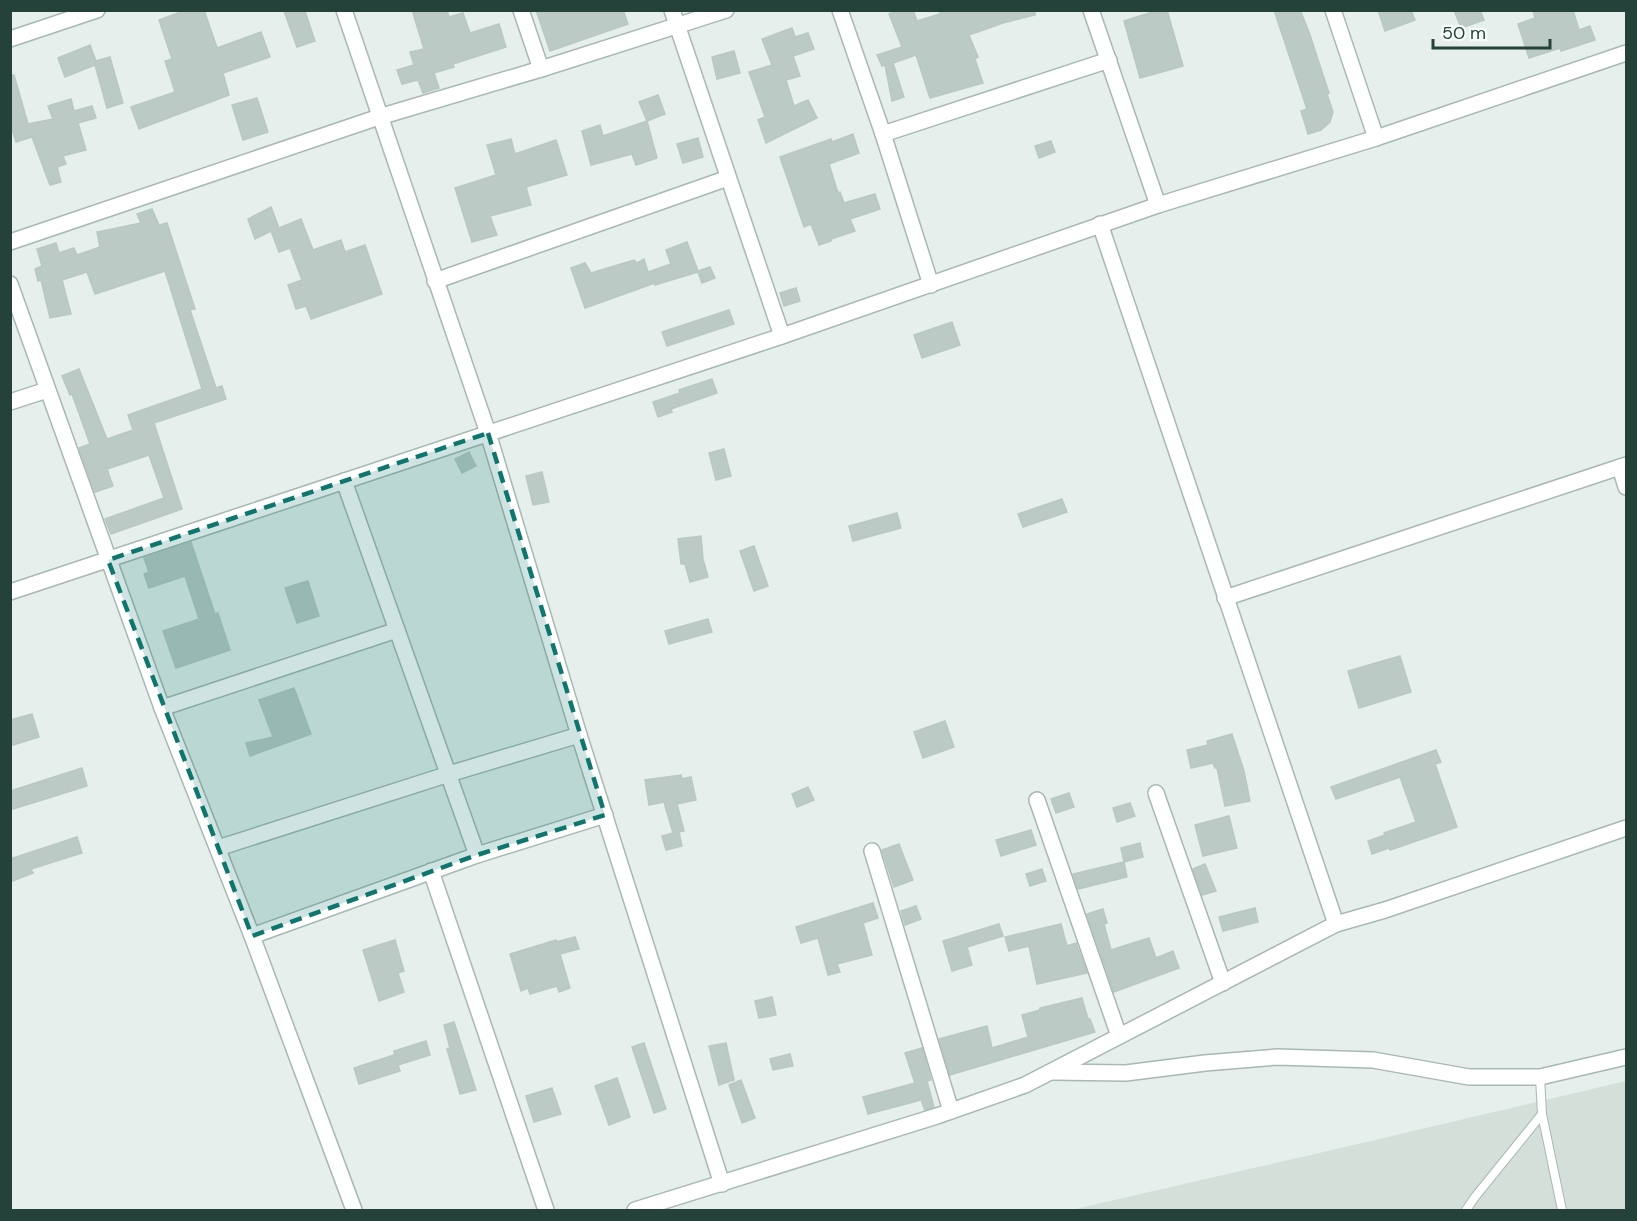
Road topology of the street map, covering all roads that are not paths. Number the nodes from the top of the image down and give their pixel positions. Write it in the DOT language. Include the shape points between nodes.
graph roads {
  1 [pos="97,10"];
  2 [pos="344,10"];
  3 [pos="521,10"];
  4 [pos="672,10"];
  5 [pos="726,10"];
  6 [pos="840,10"];
  7 [pos="1091,10"];
  8 [pos="1333,10"];
  9 [pos="60,16"];
  10 [pos="677,26"];
  11 [pos="10,39"];
  12 [pos="1626,53"];
  13 [pos="1108,60"];
  14 [pos="541,69"];
  15 [pos="379,117"];
  16 [pos="883,134"];
  17 [pos="1376,138"];
  18 [pos="728,178"];
  19 [pos="1158,205"];
  20 [pos="1100,224"];
  21 [pos="10,242"];
  22 [pos="435,281"];
  23 [pos="10,284"];
  24 [pos="932,285"];
  25 [pos="782,336"];
  26 [pos="47,390"];
  27 [pos="10,402"];
  28 [pos="488,433"];
  29 [pos="1623,466"];
  30 [pos="344,481"];
  31 [pos="1626,487"];
  32 [pos="108,560"];
  33 [pos="10,592"];
  34 [pos="1225,598"];
  35 [pos="397,630"];
  36 [pos="162,708"];
  37 [pos="579,735"];
  38 [pos="449,774"];
  39 [pos="1156,793"];
  40 [pos="1037,800"];
  41 [pos="605,816"];
  42 [pos="1626,828"];
  43 [pos="218,848"];
  44 [pos="872,851"];
  45 [pos="477,855"];
  46 [pos="431,871"];
  47 [pos="1336,924"];
  48 [pos="252,936"];
  49 [pos="1223,983"];
  50 [pos="1119,1036"];
  51 [pos="1626,1057"];
  52 [pos="1049,1072"];
  53 [pos="1540,1077"];
  54 [pos="951,1111"];
  55 [pos="1542,1114"];
  56 [pos="722,1184"];
  57 [pos="354,1210"];
  58 [pos="546,1210"];
  59 [pos="635,1210"];
  60 [pos="1466,1210"];
  61 [pos="1562,1210"];
  1 -- 9 [label="street"];
  2 -- 15 [label="street"];
  3 -- 14 [label="street"];
  4 -- 10 [label="street"];
  5 -- 10 [label="street"];
  6 -- 16 [label="street"];
  7 -- 13 [label="street"];
  8 -- 17 [label="street"];
  9 -- 11 [label="street"];
  10 -- 14 [label="street"];
  10 -- 18 [label="street"];
  12 -- 17 [label="street"];
  13 -- 16 [label="street"];
  13 -- 19 [label="street"];
  14 -- 15 [label="street"];
  15 -- 21 [label="street"];
  15 -- 22 [label="street"];
  16 -- 24 [label="street"];
  17 -- 19 [label="street"];
  18 -- 22 [label="street"];
  18 -- 25 [label="street"];
  19 -- 20 [label="street"];
  20 -- 24 [label="street"];
  20 -- 34 [label="street"];
  22 -- 28 [label="street"];
  23 -- 26 [label="street"];
  24 -- 25 [label="street"];
  25 -- 28 [label="street"];
  26 -- 27 [label="street"];
  26 -- 32 [label="street"];
  28 -- 30 [label="street"];
  28 -- 37 [label="street"];
  29 -- 31 [label="street"];
  29 -- 34 [label="street"];
  30 -- 32 [label="street"];
  30 -- 35 [label="street"];
  32 -- 33 [label="street"];
  32 -- 36 [label="street"];
  34 -- 47 [label="street"];
  35 -- 36 [label="street"];
  35 -- 38 [label="street"];
  36 -- 43 [label="street"];
  37 -- 38 [label="street"];
  37 -- 41 [label="street"];
  38 -- 43 [label="street"];
  38 -- 45 [label="street"];
  39 -- 49 [label="street"];
  40 -- 50 [label="street"];
  41 -- 45 [label="street"];
  41 -- 56 [label="street"];
  42 -- 47 [label="street"];
  43 -- 48 [label="street"];
  44 -- 54 [label="street"];
  45 -- 46 [label="street"];
  46 -- 48 [label="street"];
  46 -- 58 [label="street"];
  47 -- 49 [label="street"];
  48 -- 57 [label="street"];
  49 -- 50 [label="street"];
  50 -- 52 [label="street"];
  51 -- 53 [label="street"];
  52 -- 53 [label="street" via="1126,1073 1277,1057 1373,1060 1469,1077"];
  52 -- 54 [label="street"];
  53 -- 55 [label="lane"];
  54 -- 56 [label="street"];
  55 -- 60 [label="lane"];
  55 -- 61 [label="lane"];
  56 -- 59 [label="street"];
}
